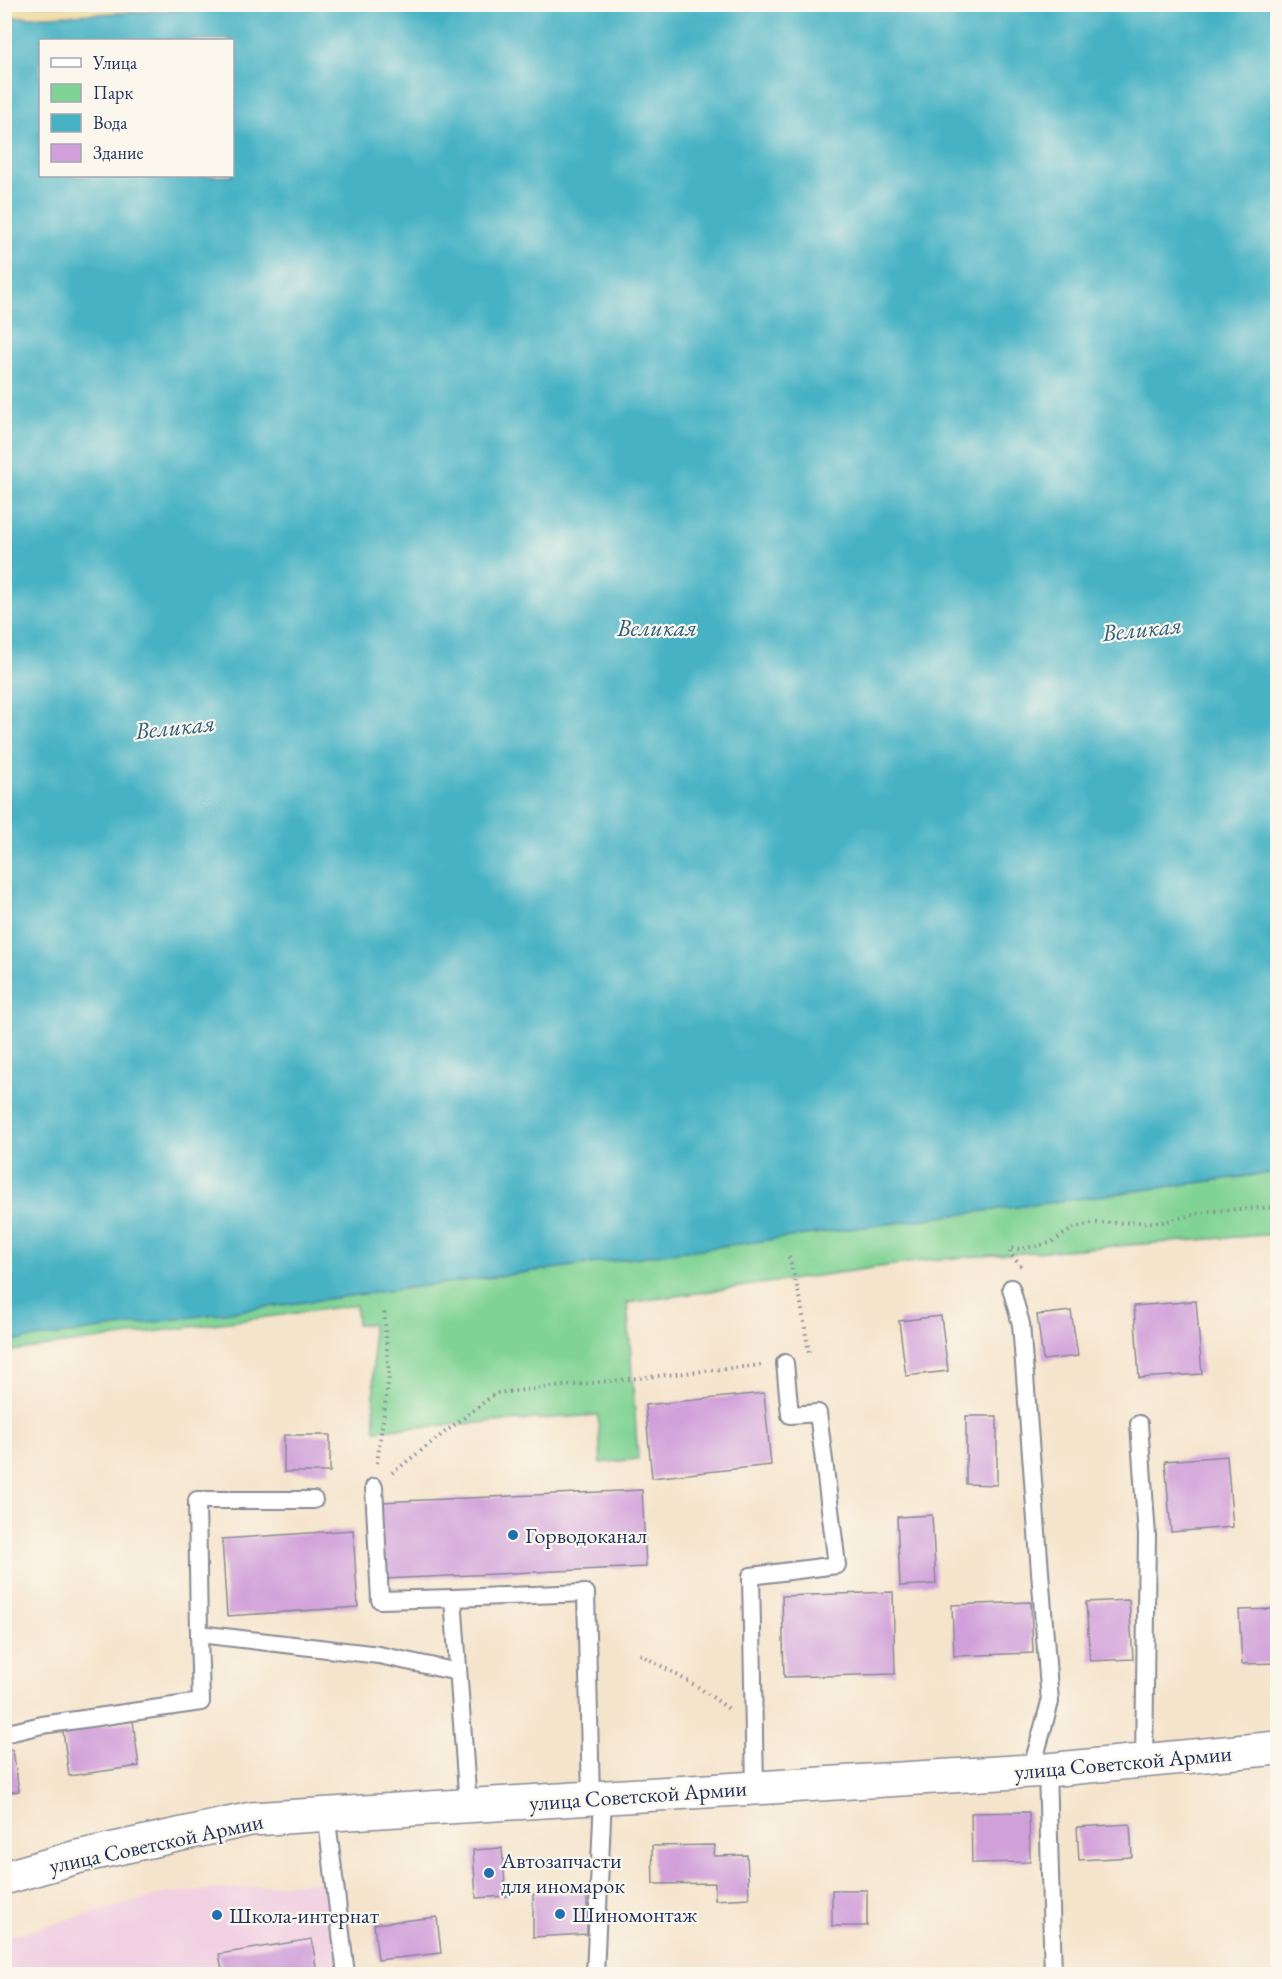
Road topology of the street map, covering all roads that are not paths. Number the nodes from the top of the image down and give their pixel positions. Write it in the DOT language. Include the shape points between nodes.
graph roads {
  1 [pos="1011,1288"];
  2 [pos="785,1363"];
  3 [pos="1139,1424"];
  4 [pos="374,1487"];
  5 [pos="314,1500"];
  6 [pos="453,1598"];
  7 [pos="199,1634"];
  8 [pos="458,1672"];
  9 [pos="4,1734"];
  10 [pos="1278,1748"];
  11 [pos="1144,1761"];
  12 [pos="1039,1770"];
  13 [pos="755,1788"];
  14 [pos="597,1798"];
  15 [pos="468,1806"];
  16 [pos="326,1813"];
  17 [pos="4,1878"];
  18 [pos="346,1974"];
  19 [pos="595,1974"];
  20 [pos="1053,1974"];
  1 -- 12 [label="lane" via="1021,1324 1050,1702"];
  2 -- 13 [label="lane" via="790,1415 818,1413 837,1565 751,1576"];
  3 -- 11 [label="lane" via="1147,1536"];
  4 -- 6 [label="lane" via="380,1600"];
  5 -- 7 [label="lane" via="197,1500"];
  6 -- 8 [label="lane"];
  6 -- 14 [label="lane" via="586,1593"];
  7 -- 8 [label="lane" via="379,1655"];
  7 -- 9 [label="lane" via="201,1702"];
  8 -- 15 [label="lane"];
  10 -- 11 [label="main road, улица Советской Армии"];
  11 -- 12 [label="main road, улица Советской Армии"];
  12 -- 13 [label="main road, улица Советской Армии"];
  12 -- 20 [label="lane"];
  13 -- 14 [label="main road, улица Советской Армии"];
  14 -- 15 [label="main road, улица Советской Армии"];
  14 -- 19 [label="lane"];
  15 -- 16 [label="main road, улица Советской Армии"];
  16 -- 17 [label="main road, улица Советской Армии" via="251,1819 77,1857"];
  16 -- 18 [label="lane"];
}
